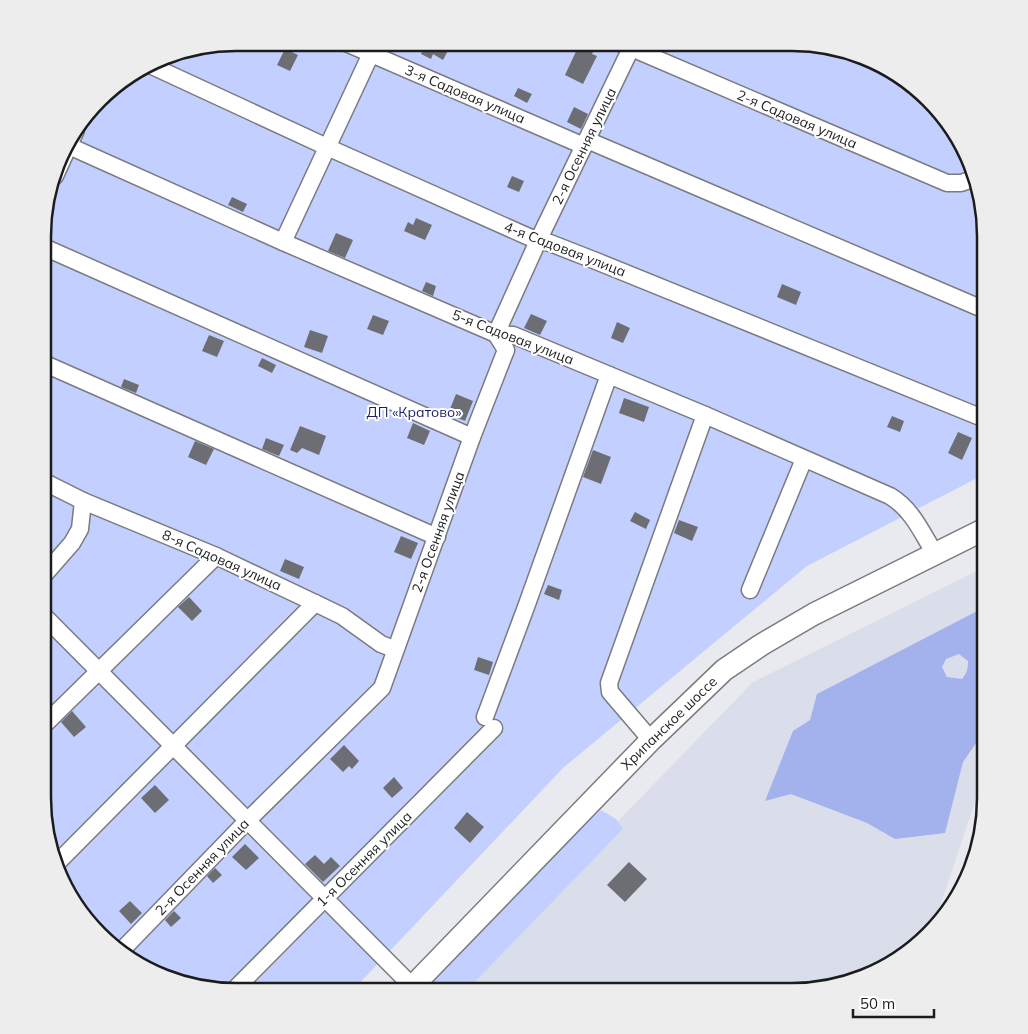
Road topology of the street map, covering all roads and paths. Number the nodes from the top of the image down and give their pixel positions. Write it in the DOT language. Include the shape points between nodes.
graph roads {
  1 [pos="372,51"];
  2 [pos="380,51"];
  3 [pos="625,51"];
  4 [pos="642,51"];
  5 [pos="157,69"];
  6 [pos="586,143"];
  7 [pos="327,147"];
  8 [pos="74,148"];
  9 [pos="968,181"];
  10 [pos="538,241"];
  11 [pos="283,242"];
  12 [pos="51,250"];
  13 [pos="977,307"];
  14 [pos="496,334"];
  15 [pos="51,367"];
  16 [pos="609,375"];
  17 [pos="705,415"];
  18 [pos="977,416"];
  19 [pos="472,436"];
  20 [pos="804,459"];
  21 [pos="51,485"];
  22 [pos="83,501"];
  23 [pos="977,533"];
  24 [pos="437,537"];
  25 [pos="934,554"];
  26 [pos="216,556"];
  27 [pos="51,566"];
  28 [pos="750,590"];
  29 [pos="316,603"];
  30 [pos="51,623"];
  31 [pos="394,650"];
  32 [pos="98,671"];
  33 [pos="51,718"];
  34 [pos="650,740"];
  35 [pos="172,746"];
  36 [pos="247,822"];
  37 [pos="62,859"];
  38 [pos="325,899"];
  39 [pos="126,946"];
  40 [pos="241,983"];
  41 [pos="404,983"];
  42 [pos="416,983"];
  1 -- 7 [label="street"];
  2 -- 6 [label="street, 3-я Садовая улица"];
  3 -- 6 [label="street, 2-я Осенняя улица"];
  4 -- 9 [label="street, 2-я Садовая улица" via="947,183"];
  5 -- 7 [label="street, 4-я Садовая улица"];
  6 -- 10 [label="street, 2-я Осенняя улица"];
  6 -- 13 [label="street, 3-я Садовая улица"];
  7 -- 10 [label="street, 4-я Садовая улица"];
  7 -- 11 [label="street"];
  8 -- 11 [label="street, 5-я Садовая улица"];
  10 -- 14 [label="street, 2-я Осенняя улица"];
  10 -- 18 [label="street, 4-я Садовая улица" via="578,253"];
  11 -- 14 [label="street, 5-я Садовая улица"];
  12 -- 19 [label="street"];
  14 -- 16 [label="street, 5-я Садовая улица" via="513,335"];
  14 -- 19 [label="street, 2-я Осенняя улица" via="506,350"];
  15 -- 24 [label="street"];
  16 -- 17 [label="street, 5-я Садовая улица"];
  16 -- 38 [label="street, 1-я Осенняя улица" via="526,607 490,722"];
  17 -- 20 [label="street, 5-я Садовая улица"];
  17 -- 34 [label="street" via="609,683 610,692"];
  19 -- 24 [label="street, 2-я Осенняя улица"];
  20 -- 25 [label="street, 5-я Садовая улица" via="900,502"];
  20 -- 28 [label="street"];
  21 -- 22 [label="street, 8-я Садовая улица"];
  22 -- 26 [label="street, 8-я Садовая улица"];
  22 -- 27 [label="street" via="80,529"];
  23 -- 25 [label="main road, Хрипанское шоссе"];
  24 -- 31 [label="street, 2-я Осенняя улица"];
  25 -- 34 [label="main road, Хрипанское шоссе" via="814,614 762,645 724,670"];
  26 -- 29 [label="street, 8-я Садовая улица"];
  26 -- 32 [label="street"];
  29 -- 31 [label="street, 8-я Садовая улица"];
  29 -- 35 [label="street"];
  30 -- 32 [label="street"];
  31 -- 36 [label="street, 2-я Осенняя улица" via="382,688"];
  32 -- 33 [label="street"];
  32 -- 35 [label="street"];
  34 -- 42 [label="main road, Хрипанское шоссе"];
  35 -- 36 [label="street"];
  35 -- 37 [label="street"];
  36 -- 38 [label="street"];
  36 -- 39 [label="street, 2-я Осенняя улица"];
  38 -- 40 [label="street, 1-я Осенняя улица"];
  38 -- 41 [label="street"];
}
